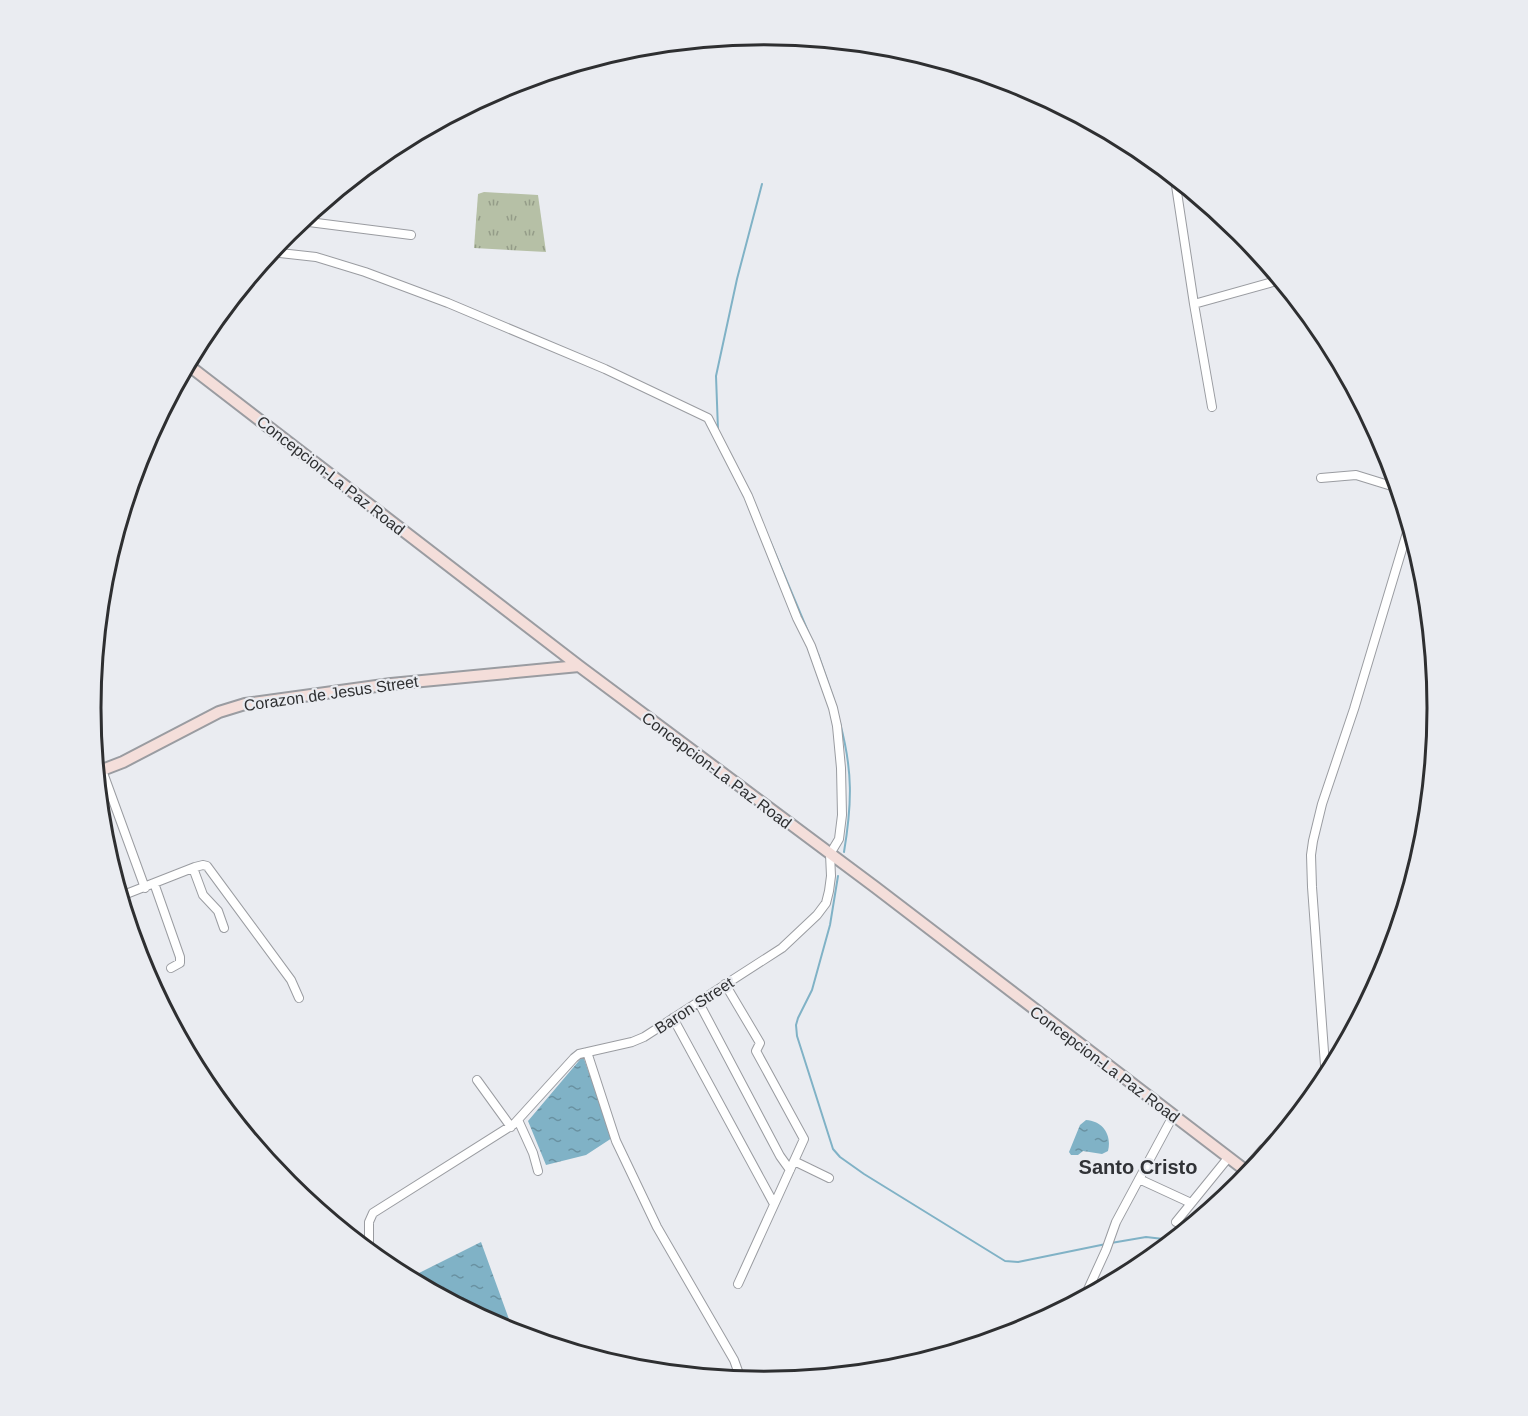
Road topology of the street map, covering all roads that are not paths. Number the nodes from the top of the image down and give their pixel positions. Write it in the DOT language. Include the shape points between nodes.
graph roads {
  1 [pos="1177,189"];
  2 [pos="313,223"];
  3 [pos="411,235"];
  4 [pos="282,253"];
  5 [pos="1272,282"];
  6 [pos="1194,304"];
  7 [pos="194,370"];
  8 [pos="1212,407"];
  9 [pos="1321,478"];
  10 [pos="1388,485"];
  11 [pos="1405,540"];
  12 [pos="579,666"];
  13 [pos="104,769"];
  14 [pos="106,790"];
  15 [pos="830,854"];
  16 [pos="193,868"];
  17 [pos="154,883"];
  18 [pos="145,888"];
  19 [pos="128,894"];
  20 [pos="224,928"];
  21 [pos="171,968"];
  22 [pos="725,984"];
  23 [pos="298,998"];
  24 [pos="698,1001"];
  25 [pos="673,1018"];
  26 [pos="587,1052"];
  27 [pos="1325,1061"];
  28 [pos="477,1080"];
  29 [pos="1173,1116"];
  30 [pos="518,1120"];
  31 [pos="511,1127"];
  32 [pos="1228,1158"];
  33 [pos="794,1161"];
  34 [pos="1241,1168"];
  35 [pos="790,1170"];
  36 [pos="538,1172"];
  37 [pos="829,1178"];
  38 [pos="1139,1179"];
  39 [pos="1191,1203"];
  40 [pos="774,1204"];
  41 [pos="1176,1222"];
  42 [pos="369,1240"];
  43 [pos="738,1284"];
  44 [pos="1090,1285"];
  45 [pos="738,1370"];
  1 -- 6 [label="street"];
  2 -- 3 [label="street"];
  4 -- 15 [label="street" via="316,257 438,299 605,369 708,418 748,496 833,708 842,815 839,839"];
  5 -- 6 [label="street"];
  6 -- 8 [label="street"];
  7 -- 12 [label="main road, Concepcion-La Paz Road"];
  9 -- 10 [label="street" via="1356,475"];
  11 -- 27 [label="street" via="1312,841"];
  12 -- 13 [label="main road, Corazon de Jesus Street" via="391,684 245,704 211,716"];
  12 -- 15 [label="main road, Concepcion-La Paz Road"];
  14 -- 18 [label="street"];
  15 -- 22 [label="street, Baron Street" via="829,891 817,915 782,948"];
  15 -- 29 [label="main road, Concepcion-La Paz Road"];
  16 -- 17 [label="street"];
  16 -- 20 [label="street" via="203,894 218,911"];
  16 -- 23 [label="street" via="203,865 212,870 291,980"];
  17 -- 18 [label="street"];
  17 -- 21 [label="street" via="180,957 180,963"];
  18 -- 19 [label="street"];
  22 -- 24 [label="street, Baron Street"];
  22 -- 33 [label="street" via="760,1043 756,1052 804,1139"];
  24 -- 25 [label="street, Baron Street"];
  24 -- 35 [label="street"];
  25 -- 26 [label="street, Baron Street" via="638,1040"];
  25 -- 40 [label="street"];
  26 -- 30 [label="street, Baron Street" via="574,1058"];
  26 -- 45 [label="street" via="616,1141 657,1227"];
  28 -- 31 [label="street"];
  29 -- 32 [label="main road, Concepcion-La Paz Road"];
  29 -- 38 [label="street"];
  30 -- 31 [label="street, Baron Street"];
  30 -- 36 [label="street"];
  31 -- 42 [label="street, Baron Street" via="373,1213"];
  32 -- 34 [label="main road, Concepcion-La Paz Road"];
  32 -- 39 [label="street"];
  33 -- 35 [label="street"];
  33 -- 37 [label="street"];
  35 -- 40 [label="street"];
  38 -- 39 [label="street"];
  38 -- 44 [label="street"];
  39 -- 41 [label="street"];
  40 -- 43 [label="street"];
}
